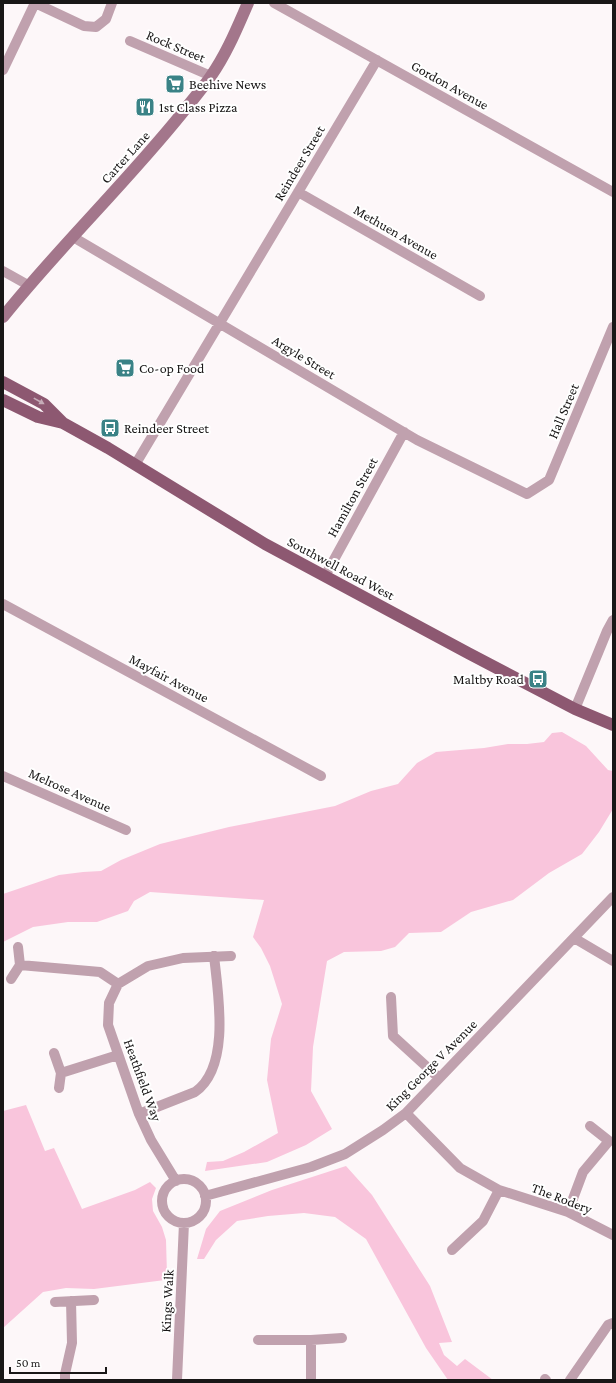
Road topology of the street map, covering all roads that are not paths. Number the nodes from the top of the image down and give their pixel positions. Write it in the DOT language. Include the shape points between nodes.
graph roads {
  1 [pos="35,3"];
  2 [pos="112,3"];
  3 [pos="248,3"];
  4 [pos="274,3"];
  5 [pos="130,41"];
  6 [pos="377,60"];
  7 [pos="3,70"];
  8 [pos="211,76"];
  9 [pos="298,192"];
  10 [pos="613,192"];
  11 [pos="73,236"];
  12 [pos="3,271"];
  13 [pos="28,285"];
  14 [pos="480,296"];
  15 [pos="3,317"];
  16 [pos="220,324"];
  17 [pos="613,327"];
  18 [pos="6,384"];
  19 [pos="3,401"];
  20 [pos="63,423"];
  21 [pos="404,432"];
  22 [pos="135,465"];
  23 [pos="527,494"];
  24 [pos="325,576"];
  25 [pos="3,604"];
  26 [pos="613,620"];
  27 [pos="575,708"];
  28 [pos="613,725"];
  29 [pos="3,776"];
  30 [pos="321,776"];
  31 [pos="126,830"];
  32 [pos="613,897"];
  33 [pos="574,938"];
  34 [pos="18,947"];
  35 [pos="214,956"];
  36 [pos="231,956"];
  37 [pos="613,961"];
  38 [pos="20,965"];
  39 [pos="10,979"];
  40 [pos="118,984"];
  41 [pos="391,997"];
  42 [pos="54,1053"];
  43 [pos="118,1055"];
  44 [pos="61,1073"];
  45 [pos="439,1078"];
  46 [pos="59,1088"];
  47 [pos="406,1113"];
  48 [pos="139,1114"];
  49 [pos="590,1126"];
  50 [pos="176,1181"];
  51 [pos="499,1190"];
  52 [pos="205,1196"];
  53 [pos="568,1212"];
  54 [pos="184,1223"];
  55 [pos="613,1235"];
  56 [pos="452,1250"];
  57 [pos="94,1300"];
  58 [pos="71,1301"];
  59 [pos="55,1302"];
  60 [pos="613,1323"];
  61 [pos="342,1338"];
  62 [pos="258,1340"];
  63 [pos="312,1340"];
  64 [pos="65,1380"];
  65 [pos="177,1380"];
  66 [pos="311,1380"];
  67 [pos="570,1380"];
  1 -- 2 [label="street" via="84,26 96,26 106,19"];
  1 -- 7 [label="street"];
  3 -- 8 [label="main road, Carter Lane" via="232,41"];
  4 -- 6 [label="street, Gordon Avenue"];
  5 -- 8 [label="street, Rock Street"];
  6 -- 9 [label="street, Reindeer Street"];
  6 -- 10 [label="street, Gordon Avenue"];
  8 -- 11 [label="main road, Carter Lane" via="156,146"];
  9 -- 14 [label="street, Methuen Avenue"];
  9 -- 16 [label="street, Reindeer Street"];
  11 -- 13 [label="main road, Carter Lane"];
  11 -- 16 [label="street, Argyle Street"];
  12 -- 13 [label="street"];
  13 -- 15 [label="main road, Carter Lane"];
  16 -- 21 [label="street, Argyle Street"];
  16 -- 22 [label="street, Reindeer Street"];
  17 -- 23 [label="street, Hall Street" via="549,480"];
  18 -- 19 [label="main road"];
  18 -- 20 [label="main road, Southwell Road West, one-way" via="44,404"];
  19 -- 20 [label="main road, Southwell Road West" via="38,417"];
  20 -- 22 [label="main road, Southwell Road West"];
  21 -- 23 [label="street, Argyle Street"];
  21 -- 24 [label="street, Hamilton Street"];
  22 -- 24 [label="main road, Southwell Road West" via="265,544"];
  24 -- 27 [label="main road, Southwell Road West"];
  25 -- 30 [label="street, Mayfair Avenue"];
  26 -- 27 [label="street"];
  27 -- 28 [label="main road, Southwell Road West"];
  29 -- 31 [label="street, Melrose Avenue"];
  32 -- 33 [label="street, King George V Avenue"];
  33 -- 37 [label="street"];
  33 -- 45 [label="street, King George V Avenue"];
  34 -- 38 [label="street"];
  35 -- 36 [label="street"];
  35 -- 40 [label="street" via="183,958 148,966"];
  35 -- 48 [label="street" via="220,1016 217,1055 211,1075 202,1088 195,1092"];
  38 -- 39 [label="street"];
  38 -- 40 [label="street" via="100,972"];
  40 -- 43 [label="street, Heathfield Way" via="109,1003 108,1025"];
  41 -- 45 [label="street" via="393,1036"];
  42 -- 44 [label="street"];
  43 -- 44 [label="street"];
  43 -- 48 [label="street, Heathfield Way"];
  44 -- 46 [label="street"];
  45 -- 47 [label="street, King George V Avenue"];
  47 -- 51 [label="street, The Rodery" via="460,1168"];
  47 -- 52 [label="street, King George V Avenue" via="345,1154 311,1167"];
  48 -- 50 [label="street, Heathfield Way" via="151,1140"];
  49 -- 53 [label="street" via="609,1141 583,1172"];
  50 -- 52 [label="street" via="184,1180 197,1184"];
  50 -- 54 [label="street" via="170,1184 163,1195 163,1208 171,1219"];
  51 -- 53 [label="street, The Rodery"];
  51 -- 56 [label="street" via="483,1221"];
  52 -- 54 [label="street" via="201,1214 196,1219"];
  53 -- 55 [label="street, The Rodery"];
  54 -- 65 [label="street, Kings Walk"];
  57 -- 58 [label="street"];
  58 -- 59 [label="street"];
  58 -- 64 [label="street" via="72,1343"];
  60 -- 67 [label="street" via="608,1324"];
  61 -- 63 [label="street"];
  62 -- 63 [label="street"];
  63 -- 66 [label="street"];
}
